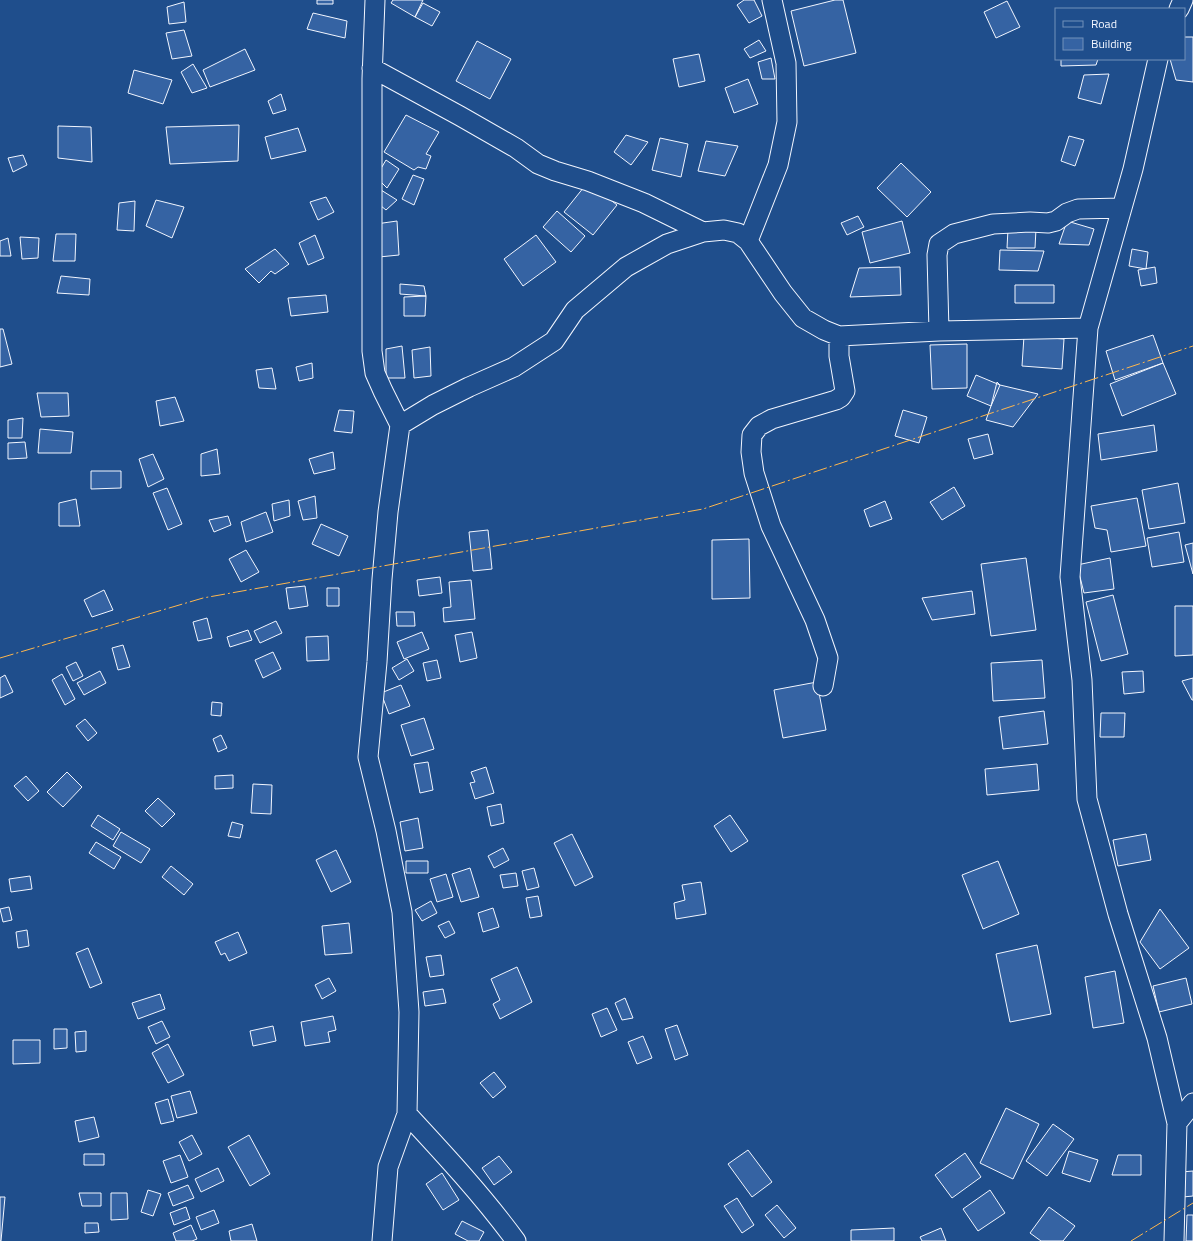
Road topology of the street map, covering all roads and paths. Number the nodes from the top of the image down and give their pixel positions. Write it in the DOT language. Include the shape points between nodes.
graph roads {
  1 [pos="375,0"];
  2 [pos="772,0"];
  3 [pos="1158,60"];
  4 [pos="372,68"];
  5 [pos="1122,208"];
  6 [pos="702,232"];
  7 [pos="748,241"];
  8 [pos="1088,328"];
  9 [pos="939,331"];
  10 [pos="839,336"];
  11 [pos="400,425"];
  12 [pos="823,686"];
  13 [pos="1193,1104"];
  14 [pos="408,1114"];
  15 [pos="1177,1123"];
  16 [pos="1170,1237"];
  17 [pos="382,1241"];
  18 [pos="516,1241"];
  1 -- 4 [label="street"];
  2 -- 7 [label="street" via="786,63 787,122 778,165"];
  3 -- 5 [label="street"];
  4 -- 6 [label="street" via="516,148 538,164 644,203"];
  4 -- 11 [label="street" via="372,351 375,373"];
  5 -- 8 [label="street"];
  5 -- 9 [label="street" via="1078,209 1048,223 993,224 954,234 939,244"];
  6 -- 7 [label="street" via="738,232"];
  6 -- 11 [label="street" via="667,244 626,267 575,310 554,342 514,367 445,399"];
  7 -- 10 [label="street" via="782,293 803,318"];
  8 -- 9 [label="street"];
  8 -- 15 [label="street" via="1070,577 1082,680 1088,799 1118,914 1157,1038"];
  9 -- 10 [label="street"];
  10 -- 12 [label="street" via="839,356 845,391 841,397 772,419 760,426 752,435 751,452 754,473 771,526 815,620 828,658"];
  11 -- 14 [label="street" via="388,512 378,662 368,757 402,912 409,1012"];
  13 -- 15 [label="street"];
  14 -- 17 [label="street" via="388,1167"];
  14 -- 18 [label="street" via="450,1160"];
  15 -- 16 [label="street"];
}
